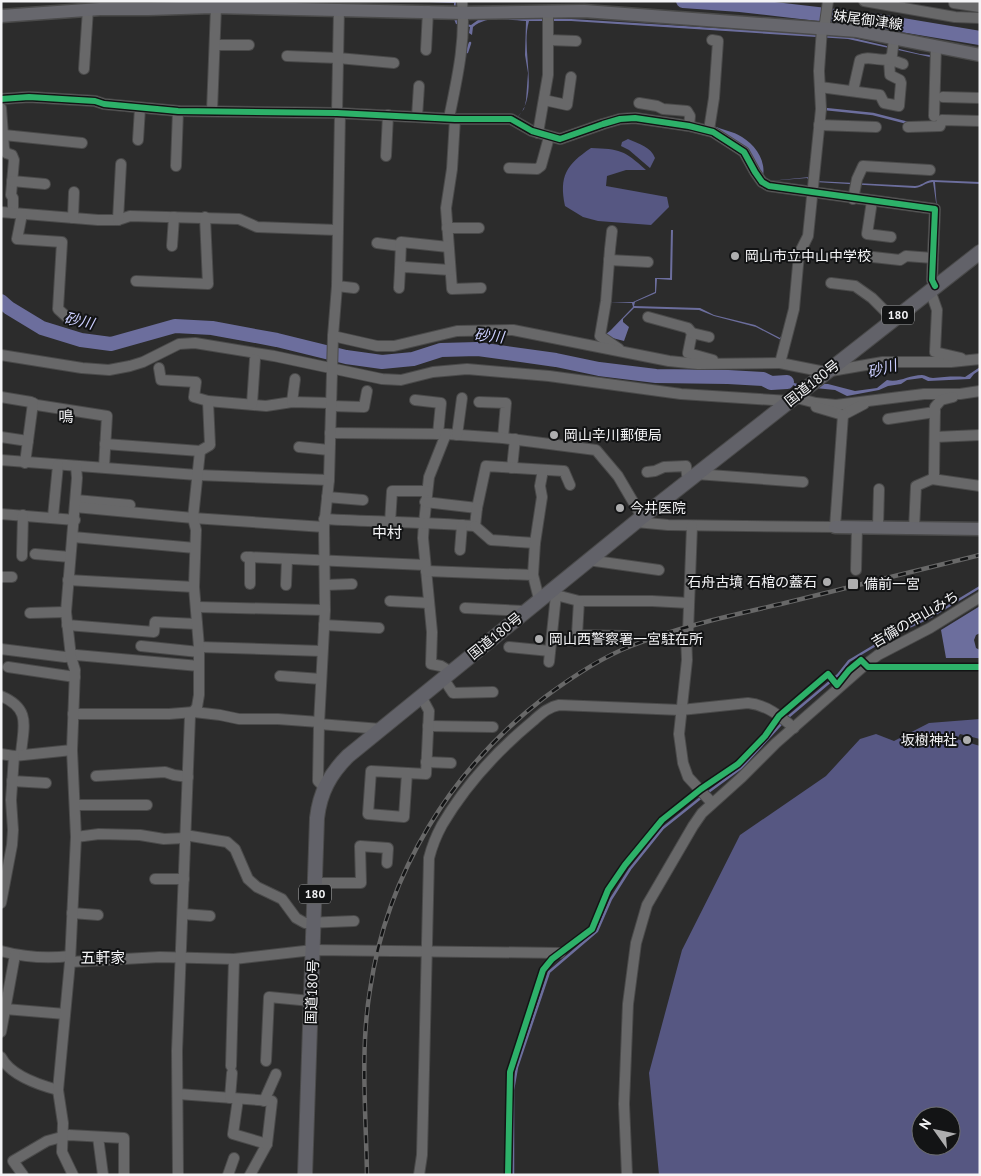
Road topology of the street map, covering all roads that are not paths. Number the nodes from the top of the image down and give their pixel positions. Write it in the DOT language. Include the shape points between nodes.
graph roads {
  1 [pos="828,1"];
  2 [pos="864,1"];
  3 [pos="954,1"];
  4 [pos="214,5"];
  5 [pos="584,6"];
  6 [pos="980,6"];
  7 [pos="96,7"];
  8 [pos="463,7"];
  9 [pos="339,9"];
  10 [pos="428,11"];
  11 [pos="548,12"];
  12 [pos="1,16"];
  13 [pos="980,18"];
  14 [pos="824,26"];
  15 [pos="894,38"];
  16 [pos="548,40"];
  17 [pos="712,40"];
  18 [pos="576,41"];
  19 [pos="214,44"];
  20 [pos="249,45"];
  21 [pos="936,47"];
  22 [pos="426,50"];
  23 [pos="980,55"];
  24 [pos="287,56"];
  25 [pos="338,58"];
  26 [pos="889,60"];
  27 [pos="394,63"];
  28 [pos="903,64"];
  29 [pos="84,69"];
  30 [pos="571,77"];
  31 [pos="419,86"];
  32 [pos="820,87"];
  33 [pos="854,91"];
  34 [pos="943,97"];
  35 [pos="980,98"];
  36 [pos="1,99"];
  37 [pos="544,100"];
  38 [pos="639,103"];
  39 [pos="1,108"];
  40 [pos="140,108"];
  41 [pos="178,111"];
  42 [pos="212,111"];
  43 [pos="338,113"];
  44 [pos="388,115"];
  45 [pos="417,116"];
  46 [pos="934,116"];
  47 [pos="452,118"];
  48 [pos="980,122"];
  49 [pos="819,125"];
  50 [pos="689,126"];
  51 [pos="876,127"];
  52 [pos="908,127"];
  53 [pos="709,130"];
  54 [pos="538,133"];
  55 [pos="4,135"];
  56 [pos="550,137"];
  57 [pos="138,140"];
  58 [pos="82,144"];
  59 [pos="386,156"];
  60 [pos="121,164"];
  61 [pos="176,166"];
  62 [pos="509,168"];
  63 [pos="930,170"];
  64 [pos="1,176"];
  65 [pos="12,179"];
  66 [pos="45,184"];
  67 [pos="813,185"];
  68 [pos="74,192"];
  69 [pos="854,199"];
  70 [pos="872,201"];
  71 [pos="1,212"];
  72 [pos="17,214"];
  73 [pos="174,217"];
  74 [pos="73,218"];
  75 [pos="205,218"];
  76 [pos="118,220"];
  77 [pos="447,228"];
  78 [pos="479,228"];
  79 [pos="337,230"];
  80 [pos="612,231"];
  81 [pos="890,237"];
  82 [pos="377,243"];
  83 [pos="172,246"];
  84 [pos="400,246"];
  85 [pos="448,246"];
  86 [pos="980,252"];
  87 [pos="874,257"];
  88 [pos="933,258"];
  89 [pos="609,260"];
  90 [pos="648,262"];
  91 [pos="400,269"];
  92 [pos="450,270"];
  93 [pos="136,281"];
  94 [pos="831,282"];
  95 [pos="337,286"];
  96 [pos="354,288"];
  97 [pos="398,288"];
  98 [pos="481,288"];
  99 [pos="932,288"];
  100 [pos="648,316"];
  101 [pos="893,319"];
  102 [pos="71,320"];
  103 [pos="692,333"];
  104 [pos="333,337"];
  105 [pos="710,337"];
  106 [pos="626,354"];
  107 [pos="1,355"];
  108 [pos="255,359"];
  109 [pos="976,360"];
  110 [pos="780,363"];
  111 [pos="724,364"];
  112 [pos="159,368"];
  113 [pos="333,368"];
  114 [pos="822,375"];
  115 [pos="294,379"];
  116 [pos="367,391"];
  117 [pos="980,391"];
  118 [pos="960,394"];
  119 [pos="1,397"];
  120 [pos="462,398"];
  121 [pos="796,398"];
  122 [pos="415,400"];
  123 [pos="869,400"];
  124 [pos="208,401"];
  125 [pos="292,402"];
  126 [pos="479,402"];
  127 [pos="33,403"];
  128 [pos="252,404"];
  129 [pos="331,404"];
  130 [pos="935,412"];
  131 [pos="842,415"];
  132 [pos="888,418"];
  133 [pos="330,433"];
  134 [pos="447,434"];
  135 [pos="980,435"];
  136 [pos="1,437"];
  137 [pos="936,437"];
  138 [pos="503,438"];
  139 [pos="515,439"];
  140 [pos="28,441"];
  141 [pos="105,444"];
  142 [pos="299,447"];
  143 [pos="329,450"];
  144 [pos="200,451"];
  145 [pos="1,460"];
  146 [pos="25,463"];
  147 [pos="58,465"];
  148 [pos="76,466"];
  149 [pos="104,467"];
  150 [pos="512,468"];
  151 [pos="543,470"];
  152 [pos="647,472"];
  153 [pos="197,476"];
  154 [pos="693,476"];
  155 [pos="932,479"];
  156 [pos="328,480"];
  157 [pos="803,482"];
  158 [pos="570,485"];
  159 [pos="980,486"];
  160 [pos="879,489"];
  161 [pos="327,497"];
  162 [pos="426,497"];
  163 [pos="363,500"];
  164 [pos="76,504"];
  165 [pos="130,505"];
  166 [pos="477,508"];
  167 [pos="1,514"];
  168 [pos="22,515"];
  169 [pos="53,517"];
  170 [pos="194,518"];
  171 [pos="639,519"];
  172 [pos="74,520"];
  173 [pos="324,523"];
  174 [pos="390,523"];
  175 [pos="424,523"];
  176 [pos="462,525"];
  177 [pos="475,526"];
  178 [pos="692,526"];
  179 [pos="835,527"];
  180 [pos="857,527"];
  181 [pos="878,527"];
  182 [pos="914,529"];
  183 [pos="980,529"];
  184 [pos="73,537"];
  185 [pos="535,543"];
  186 [pos="196,548"];
  187 [pos="460,550"];
  188 [pos="35,554"];
  189 [pos="22,556"];
  190 [pos="70,558"];
  191 [pos="287,559"];
  192 [pos="323,560"];
  193 [pos="588,560"];
  194 [pos="425,568"];
  195 [pos="660,570"];
  196 [pos="856,570"];
  197 [pos="533,575"];
  198 [pos="68,580"];
  199 [pos="250,584"];
  200 [pos="352,584"];
  201 [pos="286,585"];
  202 [pos="325,585"];
  203 [pos="194,588"];
  204 [pos="554,592"];
  205 [pos="980,598"];
  206 [pos="539,599"];
  207 [pos="390,601"];
  208 [pos="579,601"];
  209 [pos="429,603"];
  210 [pos="689,603"];
  211 [pos="196,607"];
  212 [pos="465,608"];
  213 [pos="325,610"];
  214 [pos="524,611"];
  215 [pos="66,612"];
  216 [pos="30,613"];
  217 [pos="68,624"];
  218 [pos="197,624"];
  219 [pos="324,625"];
  220 [pos="379,628"];
  221 [pos="627,636"];
  222 [pos="141,646"];
  223 [pos="509,647"];
  224 [pos="1,649"];
  225 [pos="199,649"];
  226 [pos="322,651"];
  227 [pos="550,651"];
  228 [pos="70,657"];
  229 [pos="549,662"];
  230 [pos="199,666"];
  231 [pos="8,667"];
  232 [pos="447,675"];
  233 [pos="280,676"];
  234 [pos="75,677"];
  235 [pos="321,679"];
  236 [pos="493,692"];
  237 [pos="1,696"];
  238 [pos="421,696"];
  239 [pos="682,710"];
  240 [pos="194,712"];
  241 [pos="73,714"];
  242 [pos="319,723"];
  243 [pos="428,726"];
  244 [pos="493,727"];
  245 [pos="794,728"];
  246 [pos="382,729"];
  247 [pos="72,750"];
  248 [pos="1,754"];
  249 [pos="17,755"];
  250 [pos="426,762"];
  251 [pos="451,763"];
  252 [pos="407,773"];
  253 [pos="96,776"];
  254 [pos="188,777"];
  255 [pos="12,781"];
  256 [pos="46,783"];
  257 [pos="324,787"];
  258 [pos="712,803"];
  259 [pos="146,804"];
  260 [pos="76,806"];
  261 [pos="76,837"];
  262 [pos="185,837"];
  263 [pos="387,863"];
  264 [pos="155,879"];
  265 [pos="184,879"];
  266 [pos="315,884"];
  267 [pos="1,903"];
  268 [pos="72,913"];
  269 [pos="183,914"];
  270 [pos="98,916"];
  271 [pos="210,916"];
  272 [pos="354,921"];
  273 [pos="314,923"];
  274 [pos="313,950"];
  275 [pos="1,951"];
  276 [pos="427,952"];
  277 [pos="560,953"];
  278 [pos="15,955"];
  279 [pos="181,958"];
  280 [pos="70,959"];
  281 [pos="234,959"];
  282 [pos="5,992"];
  283 [pos="311,1001"];
  284 [pos="5,1009"];
  285 [pos="65,1014"];
  286 [pos="1,1032"];
  287 [pos="1,1057"];
  288 [pos="266,1061"];
  289 [pos="276,1074"];
  290 [pos="58,1090"];
  291 [pos="178,1094"];
  292 [pos="234,1099"];
  293 [pos="264,1101"];
  294 [pos="62,1137"];
  295 [pos="98,1137"];
  296 [pos="267,1144"];
  297 [pos="234,1158"];
  298 [pos="626,1174"];
  299 [pos="23,1175"];
  300 [pos="73,1175"];
  301 [pos="103,1175"];
  302 [pos="124,1175"];
  303 [pos="178,1175"];
  304 [pos="228,1175"];
  305 [pos="250,1175"];
  306 [pos="305,1175"];
  307 [pos="419,1175"];
  1 -- 14 [label="street"];
  2 -- 13 [label="street" via="955,18"];
  3 -- 6 [label="street"];
  4 -- 7 [label="main road, 妹尾御津線" via="149,10"];
  4 -- 9 [label="main road, 妹尾御津線"];
  4 -- 19 [label="street"];
  5 -- 11 [label="main road, 妹尾御津線"];
  5 -- 14 [label="main road, 妹尾御津線"];
  7 -- 12 [label="main road, 妹尾御津線"];
  7 -- 29 [label="street"];
  8 -- 10 [label="main road, 妹尾御津線"];
  8 -- 11 [label="main road, 妹尾御津線"];
  8 -- 47 [label="street" via="461,57"];
  9 -- 10 [label="main road, 妹尾御津線"];
  9 -- 25 [label="street"];
  10 -- 22 [label="street"];
  11 -- 16 [label="street"];
  14 -- 15 [label="main road, 妹尾御津線"];
  14 -- 32 [label="street"];
  15 -- 21 [label="main road, 妹尾御津線"];
  15 -- 26 [label="street"];
  16 -- 18 [label="street"];
  16 -- 37 [label="street"];
  17 -- 53 [label="street" via="718,41"];
  19 -- 20 [label="street"];
  19 -- 42 [label="street"];
  21 -- 23 [label="main road, 妹尾御津線"];
  21 -- 46 [label="street"];
  24 -- 25 [label="street"];
  25 -- 27 [label="street"];
  25 -- 43 [label="street"];
  26 -- 28 [label="street"];
  26 -- 33 [label="street" via="860,60"];
  26 -- 33 [label="street" via="890,75 901,83 899,106 884,102 880,95"];
  30 -- 37 [label="street" via="567,105"];
  31 -- 45 [label="street"];
  32 -- 33 [label="street"];
  32 -- 49 [label="street"];
  34 -- 35 [label="street"];
  36 -- 40 [label="street" via="29,97 95,101"];
  37 -- 54 [label="street"];
  38 -- 50 [label="street" via="687,111"];
  39 -- 55 [label="street"];
  40 -- 41 [label="street"];
  40 -- 57 [label="street"];
  41 -- 42 [label="street"];
  41 -- 61 [label="street"];
  42 -- 43 [label="street"];
  43 -- 44 [label="street"];
  43 -- 79 [label="street"];
  44 -- 45 [label="street"];
  44 -- 59 [label="street"];
  45 -- 47 [label="street"];
  47 -- 54 [label="street" via="511,119"];
  47 -- 77 [label="street"];
  48 -- 52 [label="street" via="942,120 940,126"];
  49 -- 51 [label="street"];
  49 -- 67 [label="street"];
  50 -- 53 [label="street"];
  50 -- 56 [label="street" via="635,118 595,126 560,139"];
  53 -- 67 [label="street" via="744,152 762,182 769,186"];
  54 -- 56 [label="street"];
  55 -- 58 [label="street"];
  55 -- 65 [label="street" via="6,153 14,160"];
  56 -- 62 [label="street" via="541,166 537,169"];
  60 -- 76 [label="street"];
  63 -- 69 [label="street" via="863,166"];
  64 -- 65 [label="street"];
  65 -- 66 [label="street"];
  65 -- 72 [label="street"];
  67 -- 69 [label="street"];
  67 -- 110 [label="street" via="808,236 800,254 794,309"];
  68 -- 74 [label="street"];
  69 -- 70 [label="street"];
  70 -- 81 [label="street" via="867,234"];
  70 -- 88 [label="street" via="935,209"];
  71 -- 72 [label="street"];
  72 -- 74 [label="street"];
  72 -- 102 [label="street" via="17,239 62,242 58,309"];
  73 -- 75 [label="street"];
  73 -- 76 [label="street" via="130,216"];
  73 -- 83 [label="street"];
  74 -- 76 [label="street"];
  75 -- 79 [label="street" via="240,219 257,227"];
  75 -- 93 [label="street" via="208,284"];
  77 -- 78 [label="street"];
  77 -- 85 [label="street"];
  79 -- 95 [label="street"];
  80 -- 89 [label="street"];
  82 -- 84 [label="street"];
  84 -- 85 [label="street" via="400,242"];
  84 -- 91 [label="street"];
  85 -- 92 [label="street"];
  86 -- 99 [label="highway, 国道180号 / 180"];
  87 -- 88 [label="street" via="900,260 906,256"];
  88 -- 99 [label="street"];
  89 -- 90 [label="street"];
  89 -- 106 [label="street" via="600,336"];
  91 -- 92 [label="street"];
  91 -- 97 [label="street"];
  92 -- 98 [label="street" via="452,289"];
  94 -- 101 [label="street" via="855,286"];
  95 -- 96 [label="street"];
  95 -- 104 [label="street"];
  99 -- 101 [label="highway, 国道180号 / 180"];
  99 -- 109 [label="street" via="937,310 936,352"];
  100 -- 103 [label="street" via="688,328"];
  101 -- 114 [label="highway, 国道180号 / 180"];
  103 -- 105 [label="street"];
  103 -- 111 [label="street" via="688,353"];
  104 -- 106 [label="street" via="385,347 457,331 513,330"];
  104 -- 113 [label="street"];
  106 -- 111 [label="street" via="698,364"];
  107 -- 113 [label="street" via="109,370 143,362 179,344 195,343"];
  108 -- 128 [label="street"];
  109 -- 114 [label="street" via="883,362"];
  110 -- 111 [label="street"];
  110 -- 114 [label="street"];
  112 -- 124 [label="street" via="161,380 196,382 194,397"];
  113 -- 121 [label="street" via="392,380 467,369 549,376 680,394"];
  113 -- 129 [label="street"];
  114 -- 121 [label="highway, 国道180号 / 180"];
  115 -- 125 [label="street"];
  116 -- 129 [label="street" via="364,406"];
  117 -- 118 [label="street"];
  118 -- 123 [label="street"];
  118 -- 130 [label="street" via="938,403"];
  119 -- 127 [label="street"];
  120 -- 134 [label="street"];
  121 -- 123 [label="street" via="830,405"];
  121 -- 131 [label="street"];
  121 -- 154 [label="highway, 国道180号 / 180"];
  122 -- 134 [label="street" via="441,403"];
  123 -- 131 [label="street"];
  124 -- 128 [label="street"];
  124 -- 144 [label="street" via="210,445"];
  125 -- 128 [label="street" via="266,406"];
  125 -- 129 [label="street"];
  126 -- 138 [label="street" via="506,403"];
  127 -- 140 [label="street"];
  127 -- 141 [label="street" via="107,416"];
  129 -- 133 [label="street"];
  130 -- 132 [label="street"];
  130 -- 137 [label="street"];
  131 -- 179 [label="street"];
  133 -- 134 [label="street"];
  133 -- 143 [label="street"];
  134 -- 138 [label="street"];
  134 -- 162 [label="street" via="429,477"];
  135 -- 137 [label="street"];
  136 -- 140 [label="street"];
  137 -- 155 [label="street"];
  138 -- 139 [label="street"];
  139 -- 150 [label="street"];
  139 -- 171 [label="street" via="596,450 614,470"];
  140 -- 146 [label="street"];
  141 -- 144 [label="street"];
  141 -- 149 [label="street"];
  142 -- 143 [label="street"];
  143 -- 156 [label="street"];
  144 -- 153 [label="street"];
  145 -- 146 [label="street"];
  146 -- 147 [label="street"];
  147 -- 148 [label="street"];
  147 -- 169 [label="street"];
  148 -- 149 [label="street"];
  148 -- 164 [label="street"];
  149 -- 153 [label="street"];
  150 -- 151 [label="street"];
  150 -- 166 [label="street" via="486,466"];
  151 -- 158 [label="street" via="564,471"];
  151 -- 185 [label="street"];
  152 -- 154 [label="street" via="686,466 687,475"];
  153 -- 156 [label="street"];
  153 -- 170 [label="street"];
  154 -- 157 [label="street"];
  154 -- 171 [label="highway, 国道180号 / 180"];
  155 -- 159 [label="street"];
  155 -- 182 [label="street" via="918,484 915,489"];
  156 -- 161 [label="street"];
  160 -- 181 [label="street"];
  161 -- 163 [label="street"];
  161 -- 173 [label="street"];
  162 -- 166 [label="street"];
  162 -- 174 [label="street" via="392,491"];
  162 -- 175 [label="street"];
  164 -- 165 [label="street"];
  164 -- 170 [label="street"];
  164 -- 172 [label="street"];
  166 -- 177 [label="street"];
  167 -- 168 [label="street"];
  168 -- 169 [label="street"];
  168 -- 189 [label="street"];
  169 -- 172 [label="street"];
  170 -- 173 [label="street"];
  170 -- 186 [label="street"];
  171 -- 178 [label="street" via="643,524"];
  171 -- 193 [label="highway, 国道180号 / 180"];
  172 -- 184 [label="street"];
  173 -- 174 [label="street"];
  173 -- 192 [label="street"];
  174 -- 175 [label="street"];
  175 -- 176 [label="street"];
  175 -- 194 [label="street"];
  176 -- 177 [label="street"];
  176 -- 187 [label="street"];
  177 -- 185 [label="street" via="491,540"];
  178 -- 179 [label="street"];
  178 -- 210 [label="street"];
  179 -- 180 [label="main road"];
  180 -- 181 [label="main road"];
  180 -- 196 [label="street"];
  181 -- 182 [label="main road"];
  182 -- 183 [label="main road"];
  184 -- 186 [label="street"];
  184 -- 190 [label="street"];
  185 -- 197 [label="street"];
  186 -- 203 [label="street"];
  188 -- 190 [label="street"];
  190 -- 198 [label="street"];
  191 -- 192 [label="street"];
  191 -- 199 [label="street" via="248,557"];
  191 -- 201 [label="street"];
  192 -- 194 [label="street"];
  192 -- 202 [label="street"];
  193 -- 195 [label="street"];
  193 -- 204 [label="highway, 国道180号 / 180"];
  194 -- 197 [label="street"];
  194 -- 209 [label="street"];
  197 -- 206 [label="street"];
  198 -- 203 [label="street"];
  198 -- 215 [label="street"];
  200 -- 202 [label="street"];
  202 -- 213 [label="street"];
  203 -- 211 [label="street"];
  204 -- 206 [label="highway, 国道180号 / 180"];
  204 -- 208 [label="street"];
  204 -- 227 [label="street"];
  205 -- 245 [label="street, 吉備の中山みち" via="878,655"];
  206 -- 214 [label="highway, 国道180号 / 180"];
  207 -- 209 [label="street"];
  208 -- 210 [label="street"];
  208 -- 221 [label="street" via="577,635"];
  209 -- 232 [label="street" via="431,664 441,666"];
  210 -- 239 [label="street" via="688,660"];
  211 -- 213 [label="street"];
  211 -- 218 [label="street"];
  212 -- 214 [label="street"];
  213 -- 219 [label="street"];
  214 -- 232 [label="highway, 国道180号 / 180"];
  215 -- 216 [label="street"];
  215 -- 217 [label="street"];
  217 -- 218 [label="street" via="154,632 155,622"];
  217 -- 228 [label="street"];
  218 -- 225 [label="street"];
  219 -- 220 [label="street"];
  219 -- 226 [label="street"];
  222 -- 225 [label="street"];
  223 -- 227 [label="street"];
  224 -- 228 [label="street"];
  225 -- 226 [label="street"];
  225 -- 230 [label="street"];
  226 -- 235 [label="street"];
  227 -- 229 [label="street"];
  228 -- 230 [label="street"];
  228 -- 234 [label="street"];
  230 -- 240 [label="street"];
  231 -- 234 [label="street"];
  232 -- 236 [label="street" via="453,693"];
  232 -- 238 [label="highway, 国道180号 / 180"];
  233 -- 235 [label="street"];
  234 -- 241 [label="street"];
  235 -- 242 [label="street"];
  237 -- 249 [label="street" via="14,702 23,715"];
  238 -- 243 [label="street" via="429,711"];
  238 -- 246 [label="highway, 国道180号 / 180"];
  239 -- 245 [label="street" via="759,704"];
  239 -- 258 [label="street" via="679,734 684,770"];
  239 -- 276 [label="street" via="559,705 547,709 503,747 480,772 442,824 432,847"];
  240 -- 241 [label="street"];
  240 -- 242 [label="street" via="239,719"];
  240 -- 254 [label="street" via="190,716"];
  241 -- 247 [label="street"];
  242 -- 246 [label="street"];
  242 -- 257 [label="street" via="318,780"];
  243 -- 244 [label="street"];
  243 -- 250 [label="street"];
  245 -- 258 [label="street, 吉備の中山みち"];
  246 -- 257 [label="highway, 国道180号 / 180" via="340,764"];
  247 -- 249 [label="street"];
  247 -- 260 [label="street"];
  248 -- 249 [label="street"];
  249 -- 255 [label="street"];
  250 -- 251 [label="street"];
  250 -- 252 [label="street" via="426,774"];
  252 -- 252 [label="street" via="372,771 368,814 404,817"];
  253 -- 254 [label="street" via="165,772"];
  254 -- 262 [label="street"];
  255 -- 256 [label="street"];
  255 -- 267 [label="street" via="12,845"];
  257 -- 266 [label="highway, 国道180号 / 180" via="318,806"];
  258 -- 298 [label="street, 吉備の中山みち" via="693,826 647,905 636,943 626,1031"];
  259 -- 260 [label="street"];
  260 -- 261 [label="street"];
  261 -- 262 [label="street" via="100,834 164,839"];
  261 -- 268 [label="street"];
  262 -- 265 [label="street"];
  262 -- 273 [label="street" via="227,842 235,849 248,879 282,899 296,918"];
  263 -- 266 [label="street" via="388,848 360,846 361,883"];
  264 -- 265 [label="street"];
  265 -- 269 [label="street"];
  266 -- 273 [label="highway, 国道180号 / 180"];
  268 -- 270 [label="street"];
  268 -- 280 [label="street"];
  269 -- 271 [label="street"];
  269 -- 279 [label="street"];
  272 -- 273 [label="street"];
  273 -- 274 [label="highway, 国道180号 / 180"];
  274 -- 276 [label="street"];
  274 -- 281 [label="street"];
  274 -- 283 [label="highway, 国道180号 / 180"];
  275 -- 278 [label="street"];
  276 -- 277 [label="street"];
  276 -- 307 [label="street"];
  278 -- 280 [label="street"];
  278 -- 282 [label="street"];
  279 -- 280 [label="street"];
  279 -- 281 [label="street"];
  279 -- 291 [label="street"];
  280 -- 285 [label="street"];
  281 -- 292 [label="street"];
  282 -- 284 [label="street"];
  283 -- 288 [label="street" via="269,997"];
  283 -- 306 [label="highway, 国道180号 / 180"];
  284 -- 285 [label="street"];
  284 -- 286 [label="street"];
  285 -- 290 [label="street"];
  287 -- 290 [label="street" via="11,1069"];
  289 -- 293 [label="street"];
  290 -- 294 [label="street"];
  291 -- 292 [label="street"];
  291 -- 303 [label="street"];
  292 -- 293 [label="street"];
  292 -- 296 [label="street" via="233,1134"];
  293 -- 296 [label="street" via="272,1101"];
  294 -- 295 [label="street"];
  294 -- 299 [label="street" via="46,1141 13,1160"];
  294 -- 300 [label="street" via="62,1152"];
  295 -- 301 [label="street"];
  295 -- 302 [label="street" via="124,1138"];
  296 -- 305 [label="street"];
  297 -- 304 [label="street"];
}
